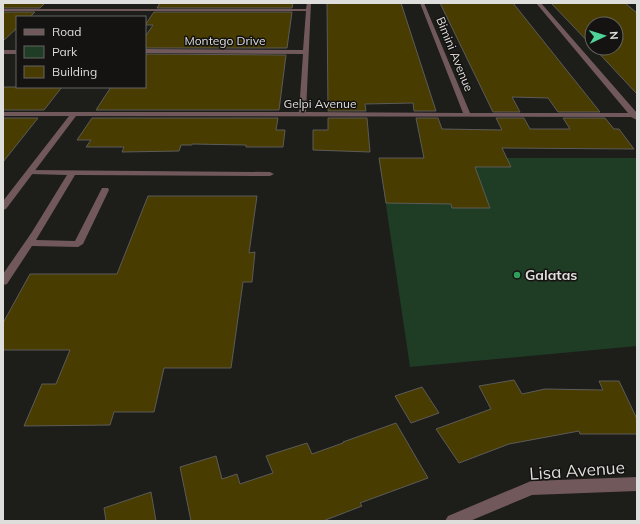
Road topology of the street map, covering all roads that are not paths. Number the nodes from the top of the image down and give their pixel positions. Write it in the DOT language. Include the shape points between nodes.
graph roads {
  1 [pos="309,3"];
  2 [pos="422,3"];
  3 [pos="538,3"];
  4 [pos="3,10"];
  5 [pos="308,10"];
  6 [pos="146,51"];
  7 [pos="3,52"];
  8 [pos="16,52"];
  9 [pos="306,52"];
  10 [pos="3,114"];
  11 [pos="74,114"];
  12 [pos="302,114"];
  13 [pos="467,114"];
  14 [pos="636,116"];
  15 [pos="30,172"];
  16 [pos="73,172"];
  17 [pos="270,174"];
  18 [pos="106,190"];
  19 [pos="3,207"];
  20 [pos="30,243"];
  21 [pos="3,282"];
  22 [pos="637,484"];
  23 [pos="453,521"];
  1 -- 5 [label="street"];
  2 -- 13 [label="street, Bimini Avenue"];
  3 -- 14 [label="street"];
  4 -- 5 [label="street"];
  5 -- 9 [label="street"];
  6 -- 9 [label="street, Montego Drive"];
  7 -- 8 [label="street"];
  9 -- 12 [label="street"];
  10 -- 11 [label="street, Gelpi Avenue"];
  11 -- 12 [label="street, Gelpi Avenue"];
  11 -- 15 [label="street"];
  12 -- 13 [label="street, Gelpi Avenue"];
  13 -- 14 [label="street, Gelpi Avenue"];
  15 -- 16 [label="street"];
  15 -- 19 [label="street"];
  16 -- 17 [label="street"];
  16 -- 20 [label="street"];
  18 -- 20 [label="street" via="78,244"];
  20 -- 21 [label="street"];
  22 -- 23 [label="street, Lisa Avenue" via="531,488"];
}
